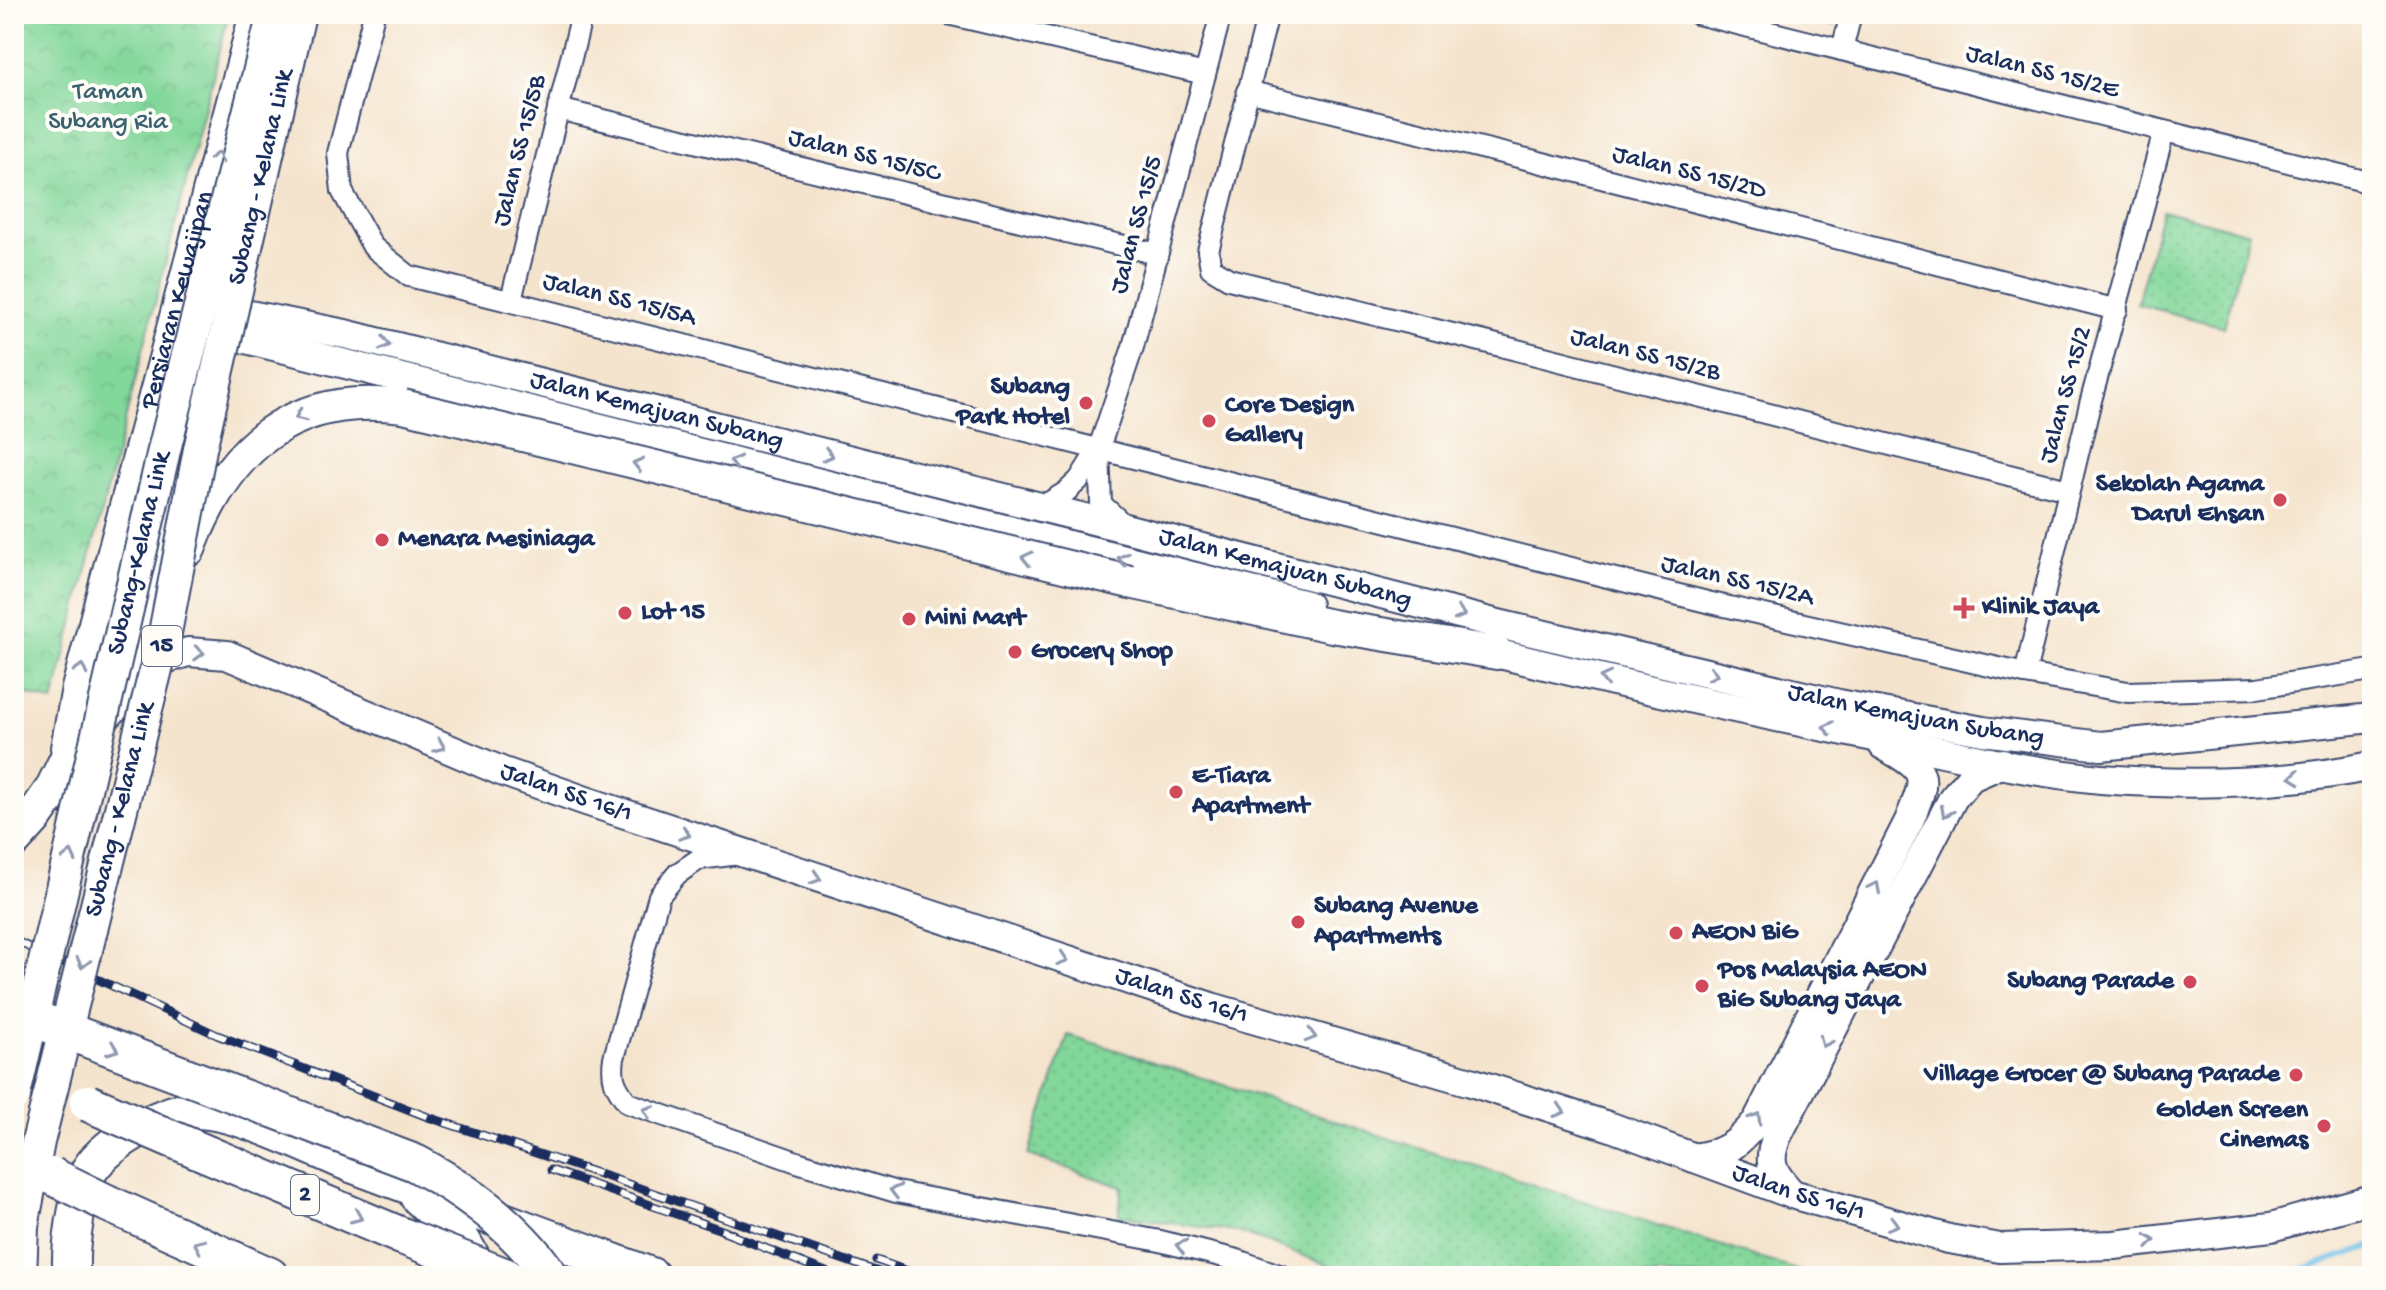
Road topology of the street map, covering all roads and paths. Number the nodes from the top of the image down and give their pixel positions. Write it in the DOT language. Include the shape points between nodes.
graph roads {
  1 [pos="254,14"];
  2 [pos="274,14"];
  3 [pos="300,14"];
  4 [pos="374,14"];
  5 [pos="582,14"];
  6 [pos="948,14"];
  7 [pos="1221,14"];
  8 [pos="1268,14"];
  9 [pos="1698,14"];
  10 [pos="1851,14"];
  11 [pos="1842,50"];
  12 [pos="1205,74"];
  13 [pos="1247,91"];
  14 [pos="558,109"];
  15 [pos="2164,131"];
  16 [pos="2372,183"];
  17 [pos="237,248"];
  18 [pos="1157,254"];
  19 [pos="190,260"];
  20 [pos="511,300"];
  21 [pos="2117,310"];
  22 [pos="309,326"];
  23 [pos="228,334"];
  24 [pos="451,390"];
  25 [pos="439,437"];
  26 [pos="1099,448"];
  27 [pos="2068,490"];
  28 [pos="1040,508"];
  29 [pos="1129,529"];
  30 [pos="165,633"];
  31 [pos="1497,653"];
  32 [pos="2372,670"];
  33 [pos="2025,674"];
  34 [pos="2372,718"];
  35 [pos="1865,736"];
  36 [pos="2003,763"];
  37 [pos="2372,766"];
  38 [pos="61,773"];
  39 [pos="14,839"];
  40 [pos="741,854"];
  41 [pos="14,1011"];
  42 [pos="14,1073"];
  43 [pos="14,1095"];
  44 [pos="14,1157"];
  45 [pos="1694,1158"];
  46 [pos="356,1165"];
  47 [pos="1792,1194"];
  48 [pos="2372,1199"];
  49 [pos="20,1276"];
  50 [pos="72,1276"];
  51 [pos="270,1276"];
  52 [pos="482,1276"];
  53 [pos="504,1276"];
  54 [pos="550,1276"];
  55 [pos="651,1276"];
  56 [pos="1282,1276"];
  19 -- 1 [label="main road, Persiaran Kewajipan, one-way"];
  43 -- 2 [label="main road, Subang-Kelana Link / 15, one-way, bridge" via="165,446"];
  3 -- 17 [label="main road, Persiaran Kewajipan"];
  3 -- 30 [label="main road, Subang - Kelana Link / 15, bridge" via="200,449"];
  4 -- 20 [label="street, Jalan SS 15/5A" via="338,153 342,191 373,247 409,276"];
  5 -- 14 [label="street, Jalan SS 15/5B"];
  6 -- 12 [label="street"];
  7 -- 12 [label="street, Jalan SS 15/5"];
  8 -- 13 [label="street"];
  9 -- 11 [label="street, Jalan SS 15/2E"];
  10 -- 11 [label="street"];
  11 -- 15 [label="street, Jalan SS 15/2E"];
  12 -- 18 [label="street, Jalan SS 15/5"];
  13 -- 21 [label="street, Jalan SS 15/2D"];
  13 -- 27 [label="street, Jalan SS 15/2B" via="1208,251 1211,268 1229,279"];
  14 -- 18 [label="street, Jalan SS 15/5C"];
  14 -- 20 [label="street, Jalan SS 15/5B"];
  15 -- 16 [label="street, Jalan SS 15/2E"];
  15 -- 21 [label="street, Jalan SS 15/2"];
  17 -- 22 [label="main road" via="251,291"];
  17 -- 23 [label="main road, Persiaran Kewajipan"];
  18 -- 26 [label="street, Jalan SS 15/5"];
  19 -- 23 [label="main road" via="203,317"];
  38 -- 19 [label="main road, Persiaran Kewajipan, one-way" via="76,688"];
  20 -- 26 [label="street, Jalan SS 15/5A"];
  21 -- 27 [label="street, Jalan SS 15/2"];
  22 -- 23 [label="main road, Jalan Kemajuan Subang" via="235,312 223,319"];
  22 -- 28 [label="main road, Jalan Kemajuan Subang, one-way"];
  23 -- 24 [label="main road, Jalan Kemajuan Subang"];
  23 -- 38 [label="highway" via="146,618"];
  24 -- 25 [label="main road"];
  31 -- 24 [label="main road, Jalan Kemajuan Subang, one-way"];
  26 -- 28 [label="street, Jalan SS 15/5" via="1079,480"];
  26 -- 29 [label="street, Jalan SS 15/5" via="1101,504"];
  26 -- 33 [label="street, Jalan SS 15/2A" via="1707,602"];
  27 -- 33 [label="street, Jalan SS 15/2"];
  28 -- 29 [label="main road, Jalan Kemajuan Subang"];
  29 -- 34 [label="main road, Jalan Kemajuan Subang, one-way" via="1510,627 1839,704 1992,733 2101,746"];
  31 -- 30 [label="main road, one-way, bridge" via="1332,626 1130,582 369,401 310,411 286,422 241,459 200,520"];
  30 -- 49 [label="main road, Subang - Kelana Link / 15, one-way, bridge" via="38,1142 22,1226"];
  35 -- 31 [label="main road, Jalan Kemajuan Subang, one-way"];
  32 -- 33 [label="street, Jalan SS 15/2A" via="2257,688 2128,692"];
  35 -- 36 [label="main road, Jalan Kemajuan Subang"];
  45 -- 35 [label="main road, one-way" via="1732,1148 1757,1121 1922,790 1921,772 1911,762"];
  37 -- 36 [label="main road, Jalan Kemajuan Subang, one-way" via="2260,781 2181,782 2100,778"];
  36 -- 47 [label="main road, one-way" via="1971,777 1953,798 1777,1136 1771,1166"];
  38 -- 39 [label="highway"];
  38 -- 40 [label="main road, Jalan SS 16/1, one-way" via="156,662 188,652 227,655 501,771"];
  40 -- 45 [label="main road, Jalan SS 16/1, one-way" via="1211,1007 1597,1122"];
  56 -- 40 [label="street, one-way" via="1160,1241 896,1192 628,1103 616,1088 614,1058 659,896 699,859"];
  41 -- 54 [label="highway, one-way, bridge" via="415,1163 499,1217"];
  42 -- 53 [label="highway, 2, one-way, bridge"];
  51 -- 44 [label="highway, one-way, bridge"];
  45 -- 47 [label="main road, Jalan SS 16/1"];
  46 -- 50 [label="highway" via="230,1115 193,1110 158,1119 106,1152 87,1174 71,1241"];
  46 -- 52 [label="highway" via="408,1189 433,1209 458,1234"];
  46 -- 55 [label="highway"];
  47 -- 48 [label="main road, Jalan SS 16/1, one-way" via="1949,1239 2000,1248 2114,1245 2271,1227"];
}
